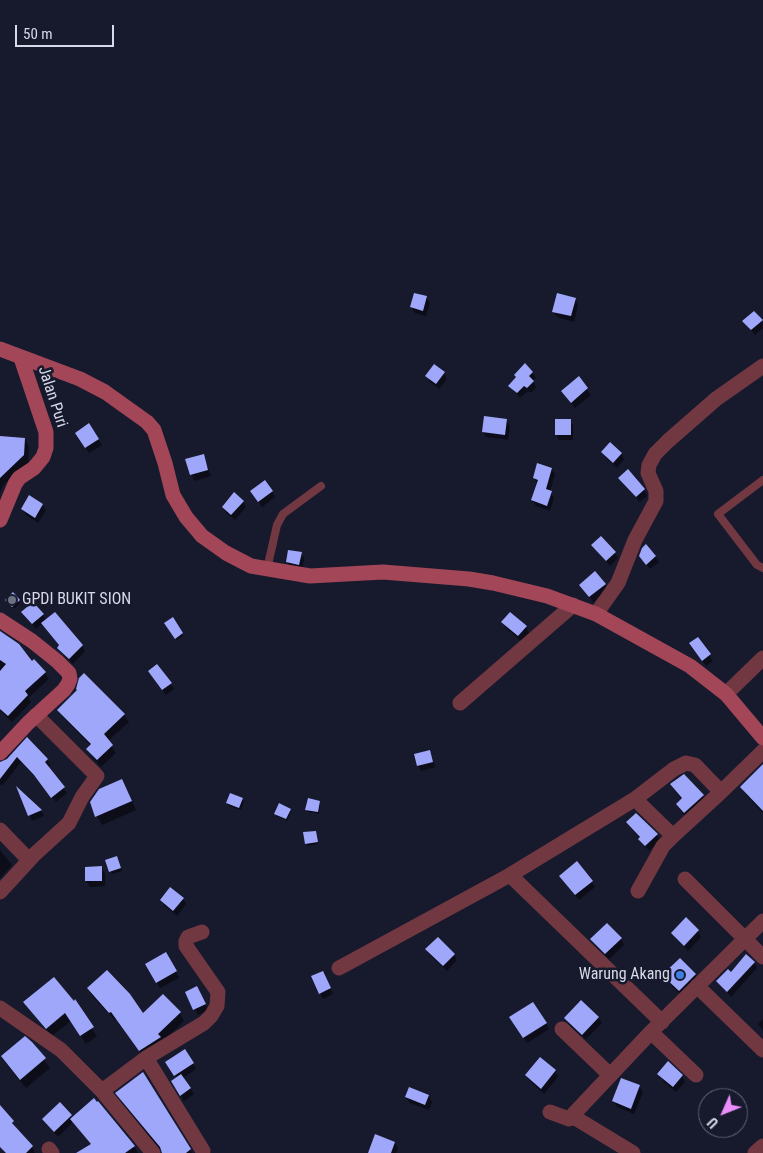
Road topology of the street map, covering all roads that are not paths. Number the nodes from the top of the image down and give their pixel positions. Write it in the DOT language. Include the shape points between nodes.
graph roads {
  1 [pos="0,349"];
  2 [pos="21,358"];
  3 [pos="763,366"];
  4 [pos="763,480"];
  5 [pos="321,486"];
  6 [pos="0,520"];
  7 [pos="763,568"];
  8 [pos="267,569"];
  9 [pos="573,606"];
  10 [pos="596,614"];
  11 [pos="0,620"];
  12 [pos="763,658"];
  13 [pos="726,694"];
  14 [pos="460,703"];
  15 [pos="36,715"];
  16 [pos="763,738"];
  17 [pos="763,751"];
  18 [pos="0,753"];
  19 [pos="721,792"];
  20 [pos="635,798"];
  21 [pos="0,830"];
  22 [pos="673,836"];
  23 [pos="29,860"];
  24 [pos="510,875"];
  25 [pos="685,879"];
  26 [pos="638,891"];
  27 [pos="0,892"];
  28 [pos="763,921"];
  29 [pos="202,932"];
  30 [pos="745,938"];
  31 [pos="763,957"];
  32 [pos="340,968"];
  33 [pos="697,986"];
  34 [pos="0,1008"];
  35 [pos="656,1027"];
  36 [pos="562,1029"];
  37 [pos="763,1050"];
  38 [pos="146,1058"];
  39 [pos="610,1075"];
  40 [pos="696,1075"];
  41 [pos="102,1091"];
  42 [pos="550,1112"];
  43 [pos="572,1116"];
  44 [pos="763,1146"];
  45 [pos="203,1150"];
  46 [pos="153,1153"];
  47 [pos="632,1153"];
  48 [pos="755,1153"];
  1 -- 2 [label="street"];
  2 -- 6 [label="street, Jalan Puri" via="46,432 46,448 44,458 15,484"];
  2 -- 8 [label="street" via="80,379 147,422 154,430 173,494 186,517 202,536 226,553 251,566"];
  3 -- 10 [label="street" via="716,399 655,454 648,473 656,491 656,501 635,540 618,583"];
  4 -- 7 [label="lane" via="718,514 757,565"];
  5 -- 8 [label="lane" via="283,514"];
  8 -- 9 [label="street" via="310,576 383,572 470,580 547,596"];
  9 -- 10 [label="street"];
  9 -- 14 [label="street"];
  10 -- 13 [label="street" via="690,666"];
  11 -- 15 [label="street" via="32,641 69,673 64,690"];
  12 -- 13 [label="street"];
  13 -- 16 [label="street"];
  15 -- 18 [label="street"];
  15 -- 23 [label="street" via="97,776 69,823"];
  17 -- 19 [label="street"];
  19 -- 20 [label="street" via="694,765 686,763"];
  19 -- 22 [label="street"];
  20 -- 22 [label="street"];
  20 -- 24 [label="street"];
  21 -- 23 [label="street"];
  22 -- 26 [label="street" via="663,846"];
  23 -- 27 [label="street"];
  24 -- 32 [label="street"];
  24 -- 35 [label="street"];
  25 -- 30 [label="street"];
  28 -- 30 [label="street"];
  29 -- 38 [label="street" via="188,937 186,946 218,992 217,1006 204,1023"];
  30 -- 31 [label="street"];
  30 -- 33 [label="street"];
  33 -- 35 [label="street"];
  33 -- 37 [label="street"];
  34 -- 41 [label="street" via="61,1050"];
  35 -- 39 [label="street"];
  35 -- 40 [label="street"];
  36 -- 39 [label="street"];
  38 -- 41 [label="street"];
  38 -- 45 [label="street"];
  39 -- 43 [label="street"];
  41 -- 46 [label="street"];
  42 -- 43 [label="street" via="569,1119"];
  43 -- 47 [label="street"];
  44 -- 48 [label="street"];
}
